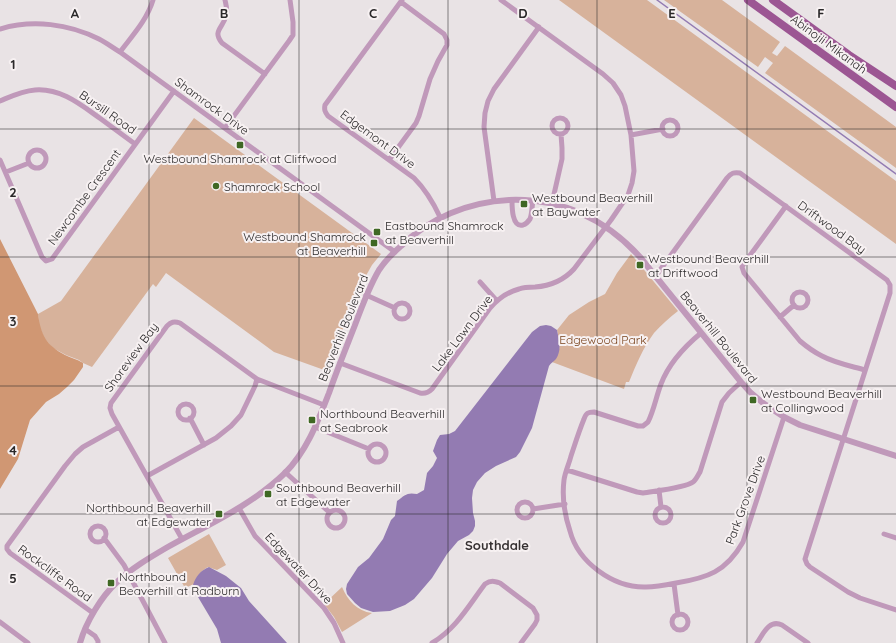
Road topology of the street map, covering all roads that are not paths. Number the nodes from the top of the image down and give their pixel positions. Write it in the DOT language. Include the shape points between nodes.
graph roads {
  1 [pos="153,0"];
  2 [pos="225,0"];
  3 [pos="290,0"];
  4 [pos="501,0"];
  5 [pos="748,0"];
  6 [pos="774,0"];
  7 [pos="401,1"];
  8 [pos="539,28"];
  9 [pos="0,29"];
  10 [pos="120,52"];
  11 [pos="265,74"];
  12 [pos="896,86"];
  13 [pos="174,91"];
  14 [pos="0,101"];
  15 [pos="896,107"];
  16 [pos="225,128"];
  17 [pos="663,129"];
  18 [pos="561,134"];
  19 [pos="631,135"];
  20 [pos="135,144"];
  21 [pos="0,160"];
  22 [pos="389,160"];
  23 [pos="29,163"];
  24 [pos="6,172"];
  25 [pos="512,200"];
  26 [pos="533,200"];
  27 [pos="494,201"];
  28 [pos="552,203"];
  29 [pos="786,206"];
  30 [pos="440,217"];
  31 [pos="606,227"];
  32 [pos="395,252"];
  33 [pos="655,277"];
  34 [pos="480,282"];
  35 [pos="366,295"];
  36 [pos="497,301"];
  37 [pos="794,305"];
  38 [pos="395,308"];
  39 [pos="780,317"];
  40 [pos="701,332"];
  41 [pos="340,363"];
  42 [pos="865,370"];
  43 [pos="257,378"];
  44 [pos="741,382"];
  45 [pos="324,405"];
  46 [pos="784,417"];
  47 [pos="190,418"];
  48 [pos="315,426"];
  49 [pos="119,427"];
  50 [pos="843,439"];
  51 [pos="204,445"];
  52 [pos="369,449"];
  53 [pos="896,456"];
  54 [pos="567,470"];
  55 [pos="285,472"];
  56 [pos="147,476"];
  57 [pos="659,490"];
  58 [pos="565,504"];
  59 [pos="239,508"];
  60 [pos="661,508"];
  61 [pos="533,509"];
  62 [pos="329,512"];
  63 [pos="884,534"];
  64 [pos="104,538"];
  65 [pos="896,538"];
  66 [pos="182,539"];
  67 [pos="128,572"];
  68 [pos="674,584"];
  69 [pos="896,610"];
  70 [pos="93,613"];
  71 [pos="678,614"];
  72 [pos="0,622"];
  73 [pos="85,629"];
  74 [pos="28,643"];
  75 [pos="80,643"];
  76 [pos="98,643"];
  77 [pos="166,643"];
  78 [pos="343,643"];
  79 [pos="432,643"];
  80 [pos="521,643"];
  81 [pos="757,643"];
  82 [pos="808,643"];
  1 -- 10 [label="street" via="141,24"];
  2 -- 11 [label="street" via="227,14 218,31 218,38"];
  3 -- 11 [label="street" via="293,34"];
  4 -- 8 [label="street"];
  5 -- 15 [label="main road, Abinojii Mikanah"];
  6 -- 12 [label="main road, Abinojii Mikanah"];
  7 -- 22 [label="street" via="444,34 447,45 430,79 416,123"];
  7 -- 22 [label="street, Edgemont Drive" via="325,105 328,116"];
  8 -- 19 [label="street" via="613,83 625,106"];
  8 -- 27 [label="street" via="488,101 484,127"];
  9 -- 10 [label="street, Shamrock Drive" via="21,24 57,25 100,39"];
  10 -- 13 [label="street, Shamrock Drive"];
  11 -- 16 [label="street"];
  13 -- 16 [label="street, Shamrock Drive"];
  13 -- 20 [label="street, Newcombe Crescent"];
  14 -- 20 [label="street, Bursill Road" via="19,93 52,91 79,103"];
  16 -- 32 [label="street, Shamrock Drive"];
  17 -- 19 [label="street"];
  18 -- 28 [label="street" via="562,159"];
  19 -- 31 [label="street" via="634,171 632,183 628,195"];
  20 -- 24 [label="street, Newcombe Crescent" via="52,259 46,261 42,258"];
  21 -- 24 [label="street, Newcombe Crescent"];
  22 -- 30 [label="street, Edgemont Drive" via="422,186"];
  23 -- 24 [label="street"];
  25 -- 26 [label="street, Beaverhill Boulevard"];
  25 -- 26 [label="street" via="514,218 520,226 530,219"];
  25 -- 27 [label="street, Beaverhill Boulevard"];
  26 -- 28 [label="street, Beaverhill Boulevard"];
  27 -- 30 [label="street, Beaverhill Boulevard"];
  28 -- 31 [label="street, Beaverhill Boulevard" via="583,214"];
  29 -- 33 [label="street, Driftwood Bay" via="740,173 732,174"];
  29 -- 39 [label="street" via="742,267 744,273"];
  29 -- 42 [label="street, Driftwood Bay" via="887,280 890,285 890,293"];
  30 -- 32 [label="street, Beaverhill Boulevard" via="409,238"];
  31 -- 33 [label="street, Beaverhill Boulevard" via="629,245"];
  31 -- 36 [label="street, Lake Lawn Drive" via="574,269 559,281 550,285 515,290"];
  32 -- 35 [label="street, Beaverhill Boulevard" via="380,268"];
  33 -- 40 [label="street, Beaverhill Boulevard"];
  34 -- 36 [label="street"];
  35 -- 38 [label="street"];
  35 -- 41 [label="street, Beaverhill Boulevard"];
  36 -- 41 [label="street, Lake Lawn Drive" via="428,393 420,393"];
  37 -- 39 [label="street"];
  39 -- 42 [label="street" via="811,350"];
  40 -- 44 [label="street, Beaverhill Boulevard"];
  40 -- 54 [label="street, Park Grove Drive" via="680,353 667,372 648,422 643,426 594,412 586,414"];
  41 -- 45 [label="street, Beaverhill Boulevard"];
  42 -- 50 [label="street, Driftwood Bay"];
  43 -- 45 [label="street, Shoreview Bay"];
  43 -- 49 [label="street, Shoreview Bay" via="180,323 171,322 111,403 110,408"];
  43 -- 51 [label="street" via="241,415 231,426"];
  44 -- 46 [label="street, Beaverhill Boulevard" via="763,403"];
  44 -- 57 [label="street" via="722,402 697,477 686,486"];
  45 -- 48 [label="street, Beaverhill Boulevard"];
  46 -- 50 [label="street, Beaverhill Boulevard"];
  46 -- 68 [label="street, Park Grove Drive" via="738,551 716,572"];
  47 -- 51 [label="street"];
  48 -- 52 [label="street"];
  48 -- 55 [label="street, Beaverhill Boulevard" via="302,452"];
  49 -- 56 [label="street, Shoreview Bay"];
  49 -- 70 [label="street, Rockcliffe Road" via="75,454 7,546 10,553"];
  50 -- 53 [label="street, Beaverhill Boulevard"];
  50 -- 69 [label="street, Driftwood Bay" via="805,559 810,567 848,592"];
  51 -- 56 [label="street"];
  54 -- 57 [label="street" via="637,492"];
  54 -- 58 [label="street, Park Grove Drive" via="564,480"];
  55 -- 59 [label="street, Beaverhill Boulevard" via="263,492"];
  55 -- 62 [label="street"];
  56 -- 66 [label="street, Shoreview Bay"];
  57 -- 60 [label="street"];
  58 -- 61 [label="street"];
  58 -- 68 [label="street, Park Grove Drive" via="575,544 589,563 608,577 628,585 645,587"];
  59 -- 66 [label="street, Beaverhill Boulevard"];
  59 -- 78 [label="street, Edgewater Drive" via="255,536 324,608"];
  63 -- 65 [label="street"];
  64 -- 67 [label="street"];
  66 -- 67 [label="street, Beaverhill Boulevard"];
  67 -- 70 [label="street, Beaverhill Boulevard" via="108,591"];
  67 -- 77 [label="street"];
  68 -- 71 [label="street"];
  70 -- 73 [label="street, Beaverhill Boulevard"];
  72 -- 74 [label="street"];
  73 -- 75 [label="street, Beaverhill Boulevard"];
  73 -- 76 [label="street" via="95,636"];
  79 -- 80 [label="street" via="449,631 485,584 494,580 533,608 537,615 535,624"];
  81 -- 82 [label="street" via="772,623 777,623"];
}
